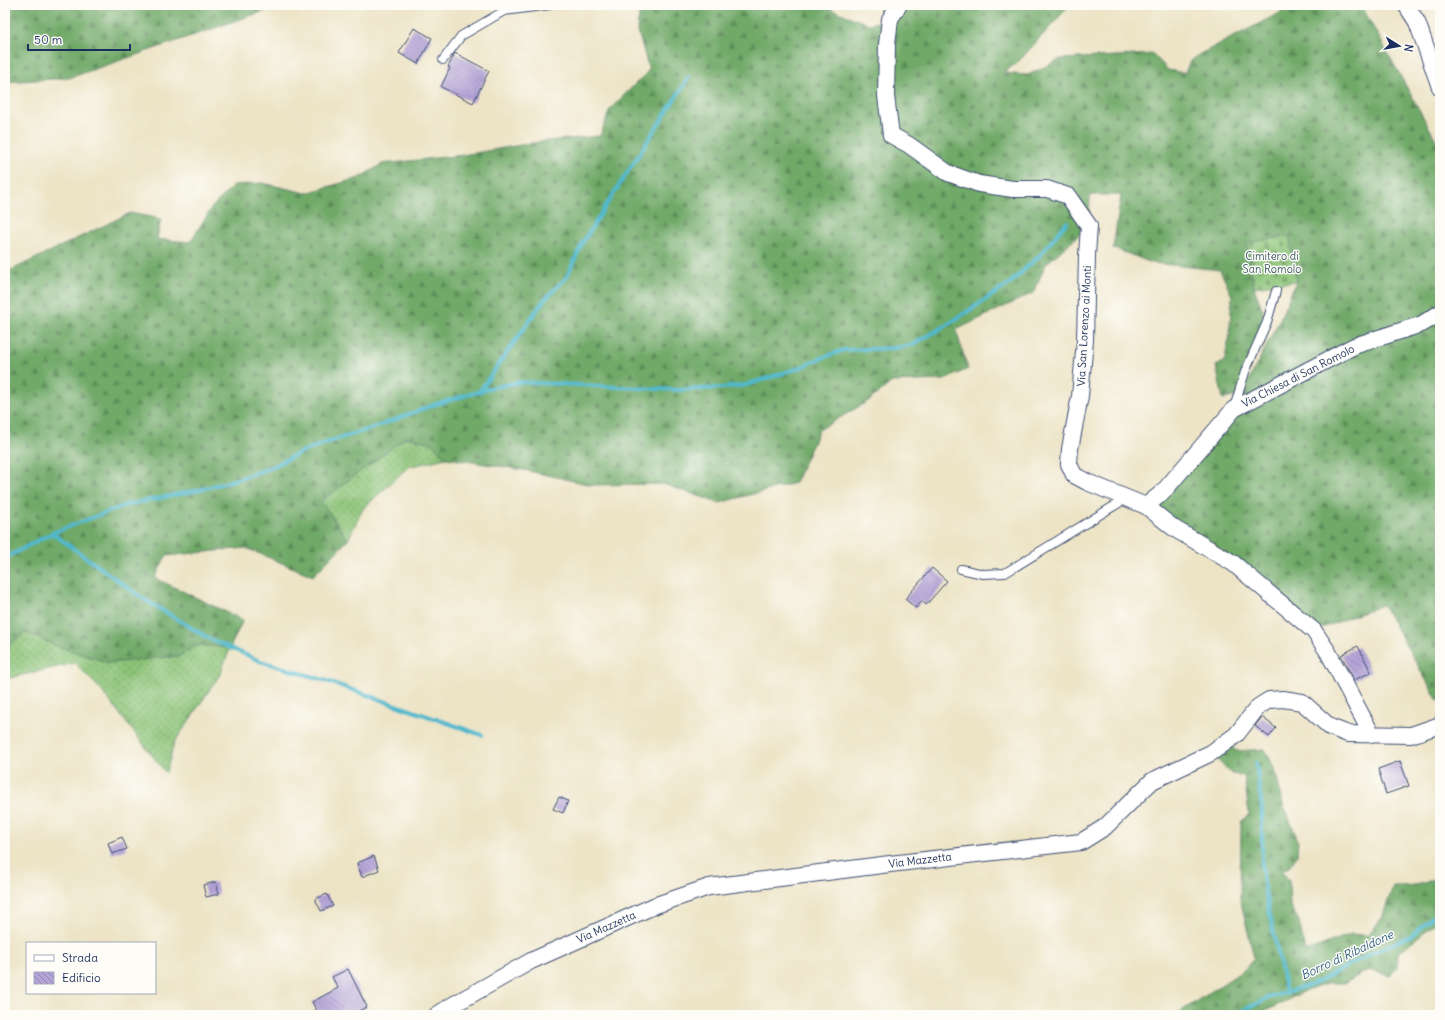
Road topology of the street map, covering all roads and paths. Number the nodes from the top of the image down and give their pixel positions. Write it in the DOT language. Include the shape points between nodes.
graph roads {
  1 [pos="550,5"];
  2 [pos="899,5"];
  3 [pos="1406,5"];
  4 [pos="443,60"];
  5 [pos="1440,87"];
  6 [pos="1276,291"];
  7 [pos="1440,313"];
  8 [pos="1234,409"];
  9 [pos="1127,498"];
  10 [pos="1146,506"];
  11 [pos="961,570"];
  12 [pos="1440,725"];
  13 [pos="1372,735"];
  14 [pos="437,1015"];
  1 -- 4 [label="lane" via="504,11 461,36"];
  2 -- 9 [label="street, Via San Lorenzo ai Monti" via="890,19 887,44 886,96 891,135 948,173 979,184 1013,189 1047,189 1068,196 1089,226 1085,340 1080,396 1069,464 1074,475"];
  3 -- 5 [label="street" via="1417,22"];
  6 -- 8 [label="lane" via="1245,372"];
  7 -- 8 [label="street, Via Chiesa di San Romolo" via="1422,324 1354,346"];
  8 -- 10 [label="street, Via Chiesa di San Romolo" via="1163,492"];
  9 -- 10 [label="street, Via San Lorenzo ai Monti"];
  9 -- 11 [label="lane" via="1005,573 983,574"];
  10 -- 13 [label="street, Via San Lorenzo ai Monti" via="1175,529 1233,563 1314,631"];
  12 -- 13 [label="street, Via Mazzetta" via="1410,735"];
  13 -- 14 [label="street, Via Mazzetta" via="1348,734 1330,727 1302,702 1269,700 1258,707 1236,735 1211,753 1152,781 1105,827 1081,842 709,887 656,905 531,962"];
}
